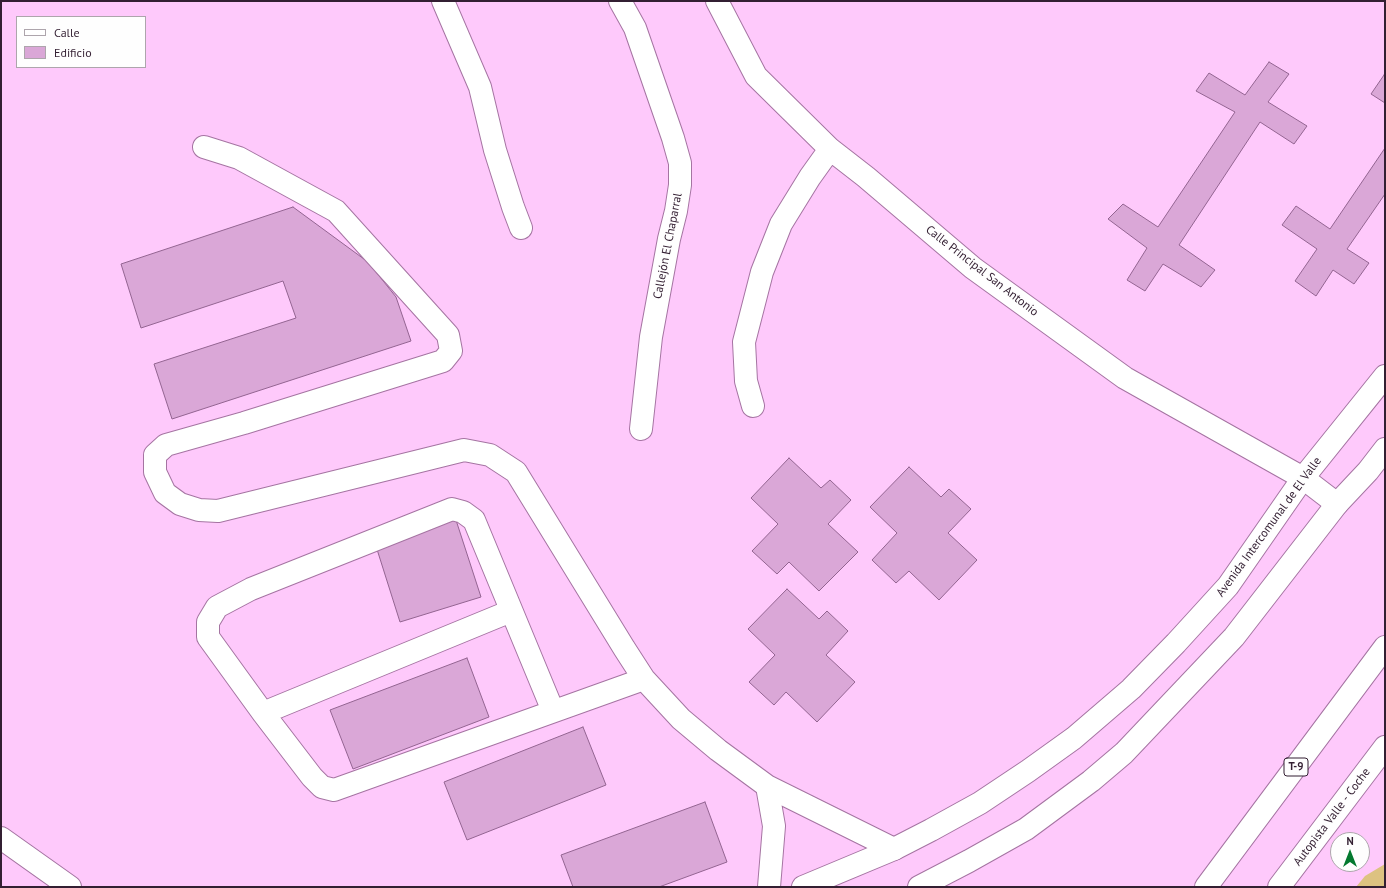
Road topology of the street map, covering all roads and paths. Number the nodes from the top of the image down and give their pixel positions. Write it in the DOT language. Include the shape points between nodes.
graph roads {
  1 [pos="443,1"];
  2 [pos="620,1"];
  3 [pos="717,1"];
  4 [pos="204,147"];
  5 [pos="830,149"];
  6 [pos="521,228"];
  7 [pos="1385,376"];
  8 [pos="754,406"];
  9 [pos="640,429"];
  10 [pos="1385,449"];
  11 [pos="1303,478"];
  12 [pos="1337,504"];
  13 [pos="512,611"];
  14 [pos="1385,647"];
  15 [pos="644,679"];
  16 [pos="553,711"];
  17 [pos="263,713"];
  18 [pos="1385,747"];
  19 [pos="767,786"];
  20 [pos="1,838"];
  21 [pos="894,849"];
  22 [pos="70,887"];
  23 [pos="769,887"];
  24 [pos="803,887"];
  25 [pos="919,887"];
  26 [pos="1206,887"];
  27 [pos="1279,887"];
  1 -- 6 [label="main road" via="480,87 494,150"];
  2 -- 9 [label="main road, Callejón El Chaparral" via="635,28 680,162 680,185 651,337"];
  3 -- 5 [label="main road, Calle Principal San Antonio" via="756,76"];
  4 -- 15 [label="main road" via="239,158 336,211 448,335 451,351 443,361 166,445 155,455 156,472 165,493 180,504 199,510 218,511 464,450 490,455 516,472"];
  5 -- 8 [label="main road" via="781,224 762,272 744,342 746,381"];
  5 -- 11 [label="main road, Calle Principal San Antonio" via="973,268 1124,378"];
  7 -- 11 [label="main road, Avenida Intercomunal de El Valle"];
  10 -- 12 [label="main road"];
  11 -- 12 [label="main road, Calle Principal San Antonio"];
  11 -- 21 [label="main road, Avenida Intercomunal de El Valle" via="1228,586 1131,689 1074,738 1028,771 980,803"];
  12 -- 25 [label="main road" via="1234,637 1124,753 1026,829"];
  13 -- 16 [label="main road"];
  13 -- 17 [label="main road"];
  13 -- 17 [label="main road" via="474,520 452,509 251,590 217,607 208,622 208,637"];
  14 -- 26 [label="main road, T-9"];
  15 -- 16 [label="main road"];
  15 -- 19 [label="main road" via="681,719"];
  16 -- 17 [label="main road" via="334,790 322,787 312,777"];
  18 -- 27 [label="main road, Autopista Valle - Coche"];
  19 -- 21 [label="main road"];
  19 -- 23 [label="main road" via="774,826"];
  20 -- 22 [label="main road"];
  21 -- 24 [label="main road, Avenida Intercomunal de El Valle"];
}
